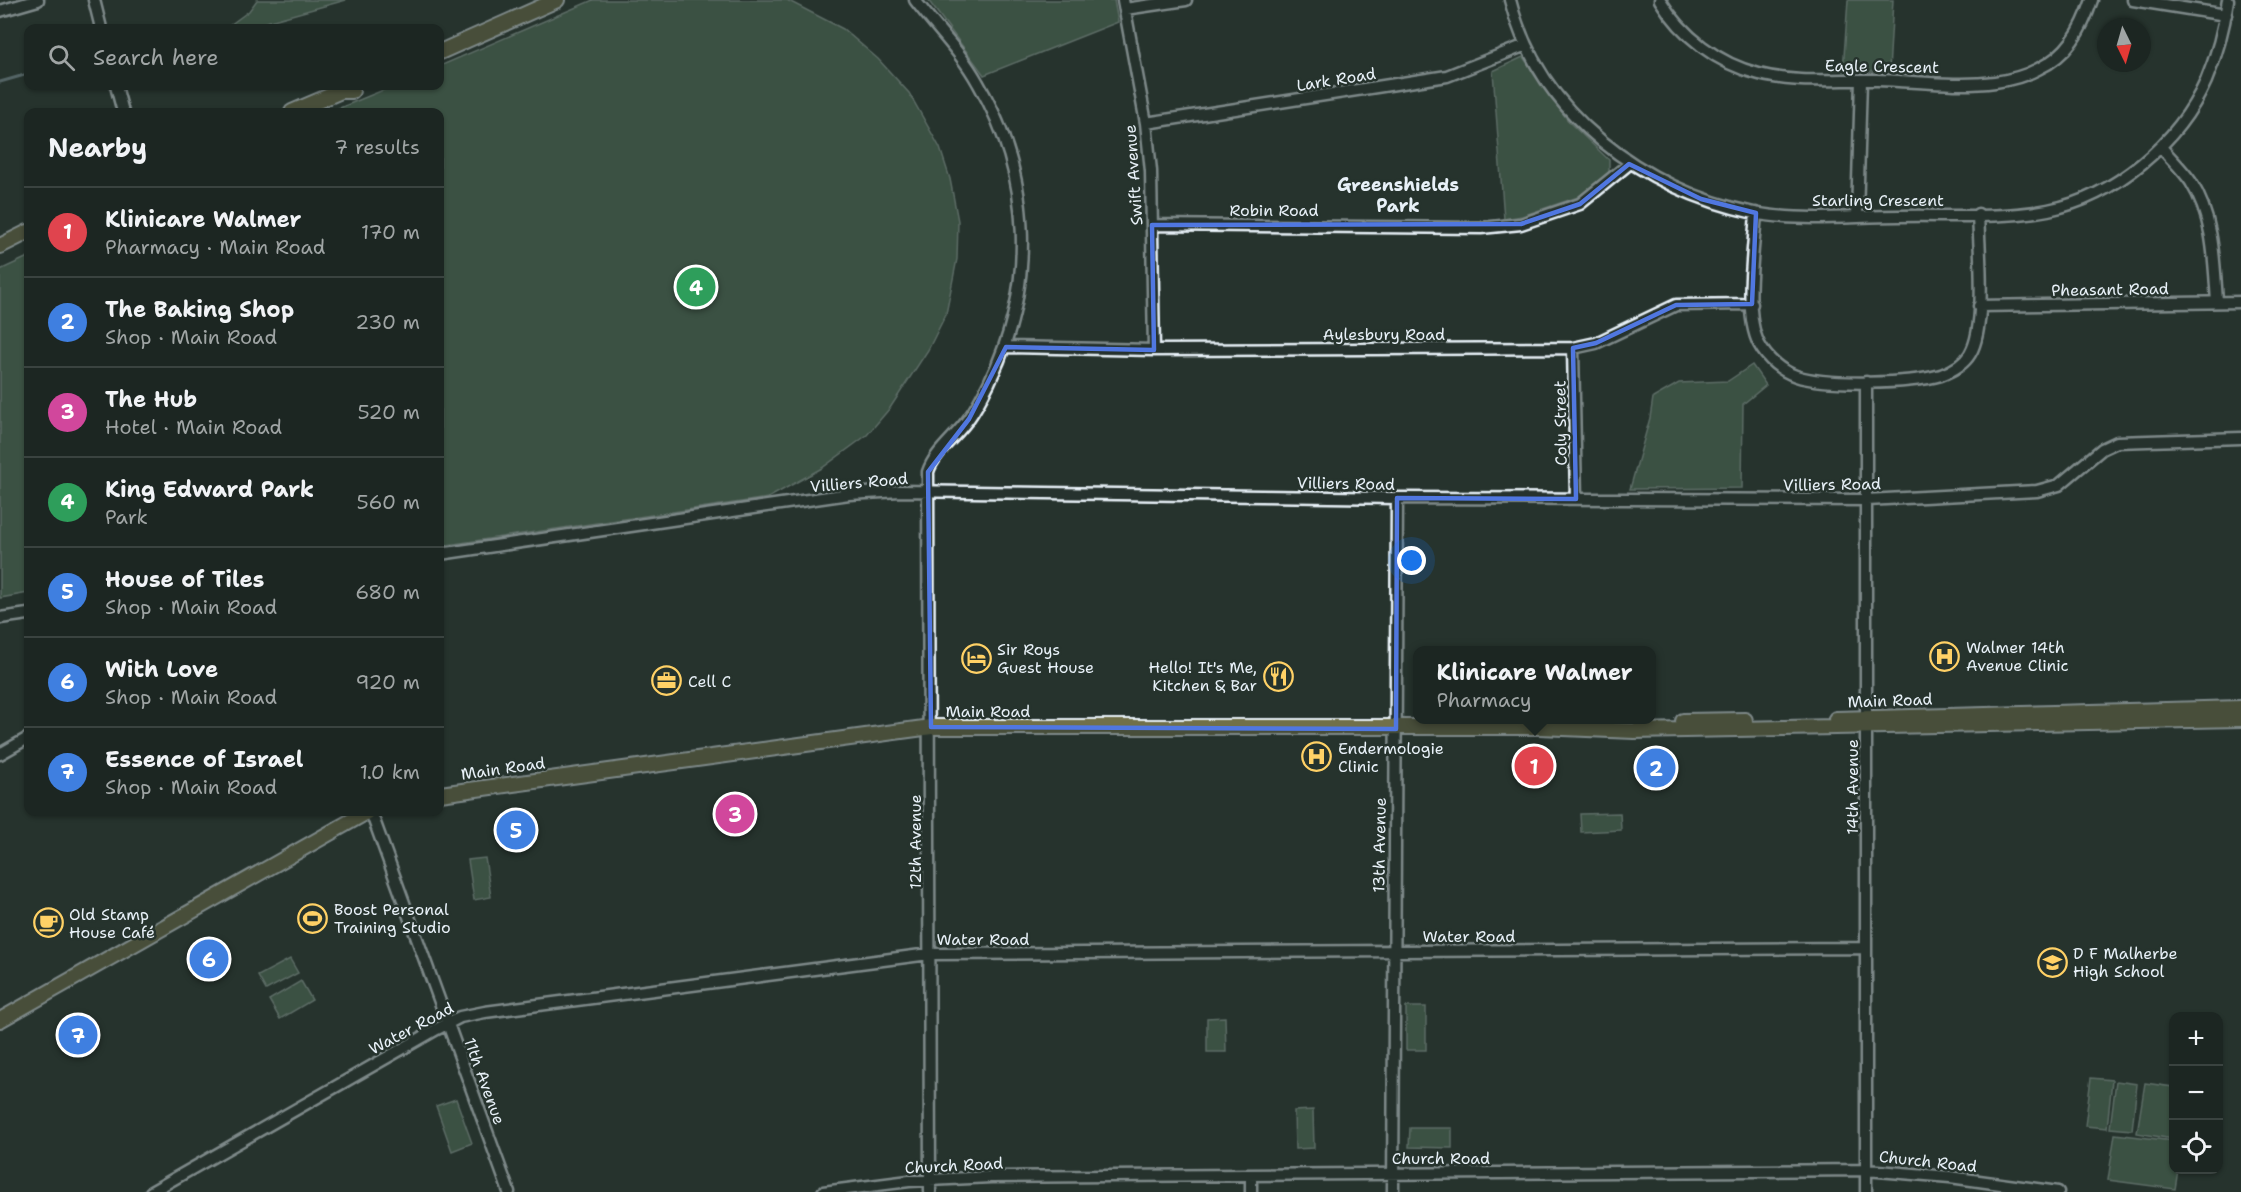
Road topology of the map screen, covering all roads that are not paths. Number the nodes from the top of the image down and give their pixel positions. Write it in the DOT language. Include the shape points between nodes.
graph roads {
  1 [pos="38,0"];
  2 [pos="94,0"];
  3 [pos="557,0"];
  4 [pos="915,0"];
  5 [pos="1186,0"];
  6 [pos="1510,0"];
  7 [pos="1660,0"];
  8 [pos="2092,0"];
  9 [pos="2133,0"];
  10 [pos="2228,0"];
  11 [pos="1124,5"];
  12 [pos="0,10"];
  13 [pos="2226,15"];
  14 [pos="100,24"];
  15 [pos="1526,45"];
  16 [pos="444,50"];
  17 [pos="1861,80"];
  18 [pos="117,90"];
  19 [pos="347,90"];
  20 [pos="354,90"];
  21 [pos="122,108"];
  22 [pos="301,108"];
  23 [pos="317,108"];
  24 [pos="1146,123"];
  25 [pos="2161,147"];
  26 [pos="1629,164"];
  27 [pos="1756,213"];
  28 [pos="1978,214"];
  29 [pos="1857,216"];
  30 [pos="1152,225"];
  31 [pos="24,234"];
  32 [pos="24,242"];
  33 [pos="0,246"];
  34 [pos="0,253"];
  35 [pos="2217,302"];
  36 [pos="2241,302"];
  37 [pos="1752,304"];
  38 [pos="1980,306"];
  39 [pos="1006,347"];
  40 [pos="1573,348"];
  41 [pos="1154,350"];
  42 [pos="1866,382"];
  43 [pos="2241,438"];
  44 [pos="928,493"];
  45 [pos="1397,498"];
  46 [pos="1576,499"];
  47 [pos="1867,500"];
  48 [pos="444,553"];
  49 [pos="24,615"];
  50 [pos="0,618"];
  51 [pos="2241,708"];
  52 [pos="2241,719"];
  53 [pos="1867,722"];
  54 [pos="931,727"];
  55 [pos="1396,729"];
  56 [pos="24,740"];
  57 [pos="0,754"];
  58 [pos="444,793"];
  59 [pos="362,816"];
  60 [pos="371,816"];
  61 [pos="1866,948"];
  62 [pos="1393,951"];
  63 [pos="930,954"];
  64 [pos="0,1020"];
  65 [pos="449,1023"];
  66 [pos="1866,1170"];
  67 [pos="1393,1173"];
  68 [pos="1251,1174"];
  69 [pos="930,1180"];
  70 [pos="151,1192"];
  71 [pos="509,1192"];
  72 [pos="823,1192"];
  73 [pos="930,1192"];
  74 [pos="1251,1192"];
  75 [pos="1393,1192"];
  76 [pos="1866,1192"];
  77 [pos="2058,1192"];
  1 -- 12 [label="street"];
  2 -- 14 [label="street"];
  3 -- 16 [label="main road"];
  4 -- 39 [label="street, 12th Avenue" via="978,81 1011,159 1021,207 1022,248 1015,316"];
  5 -- 11 [label="street"];
  6 -- 15 [label="street, Starling Crescent"];
  7 -- 17 [label="street, Eagle Crescent" via="1679,26 1706,50 1732,64 1759,74 1795,80"];
  8 -- 17 [label="street, Eagle Crescent" via="2080,31 2058,57 2022,76 1994,82"];
  9 -- 13 [label="street"];
  10 -- 13 [label="street, Starling Crescent"];
  11 -- 24 [label="street, Swift Avenue"];
  13 -- 25 [label="street, Starling Crescent" via="2206,82"];
  15 -- 24 [label="street, Lark Road" via="1447,76"];
  15 -- 26 [label="street, Starling Crescent" via="1574,114"];
  17 -- 29 [label="street"];
  18 -- 21 [label="street"];
  19 -- 22 [label="main road"];
  20 -- 23 [label="main road"];
  24 -- 30 [label="street, Swift Avenue"];
  25 -- 28 [label="street, Starling Crescent" via="2126,175 2078,201 2048,210"];
  25 -- 35 [label="street" via="2190,181 2204,205 2214,256"];
  26 -- 27 [label="street, Starling Crescent" via="1692,196"];
  26 -- 30 [label="street, Robin Road" via="1580,204 1521,224 1481,228"];
  27 -- 29 [label="street, Starling Crescent"];
  27 -- 37 [label="street"];
  28 -- 29 [label="street, Starling Crescent"];
  28 -- 38 [label="street"];
  30 -- 41 [label="street, Swift Avenue"];
  31 -- 33 [label="main road"];
  32 -- 34 [label="main road"];
  35 -- 36 [label="street, Pheasant Road"];
  35 -- 38 [label="street, Pheasant Road"];
  37 -- 40 [label="street, Aylesbury Road" via="1676,305 1596,343"];
  37 -- 42 [label="street" via="1759,344 1785,372 1817,380"];
  38 -- 42 [label="street" via="1976,341 1962,364 1942,374"];
  39 -- 41 [label="street, Aylesbury Road"];
  39 -- 44 [label="street, 12th Avenue" via="969,419 929,468"];
  40 -- 41 [label="street, Aylesbury Road"];
  40 -- 46 [label="street, Coly Street"];
  42 -- 47 [label="street, 14th Avenue"];
  43 -- 47 [label="street, Villiers Road" via="2116,442 2059,484 2037,491"];
  44 -- 45 [label="street, Villiers Road"];
  44 -- 48 [label="street, Villiers Road" via="849,494"];
  44 -- 54 [label="street, 12th Avenue"];
  45 -- 46 [label="street, Villiers Road"];
  45 -- 55 [label="street, 13th Avenue"];
  46 -- 47 [label="street, Villiers Road"];
  47 -- 53 [label="street, 14th Avenue"];
  49 -- 50 [label="street"];
  51 -- 53 [label="main road, Main Road"];
  52 -- 53 [label="main road, Main Road"];
  53 -- 55 [label="main road, Main Road" via="1634,731 1540,727"];
  53 -- 61 [label="street, 14th Avenue"];
  54 -- 55 [label="main road, Main Road"];
  54 -- 58 [label="main road, Main Road"];
  54 -- 63 [label="street, 12th Avenue"];
  55 -- 62 [label="street, 13th Avenue"];
  56 -- 57 [label="street"];
  59 -- 64 [label="main road"];
  60 -- 65 [label="street, 11th Avenue"];
  61 -- 62 [label="street, Water Road"];
  61 -- 66 [label="street, 14th Avenue"];
  62 -- 63 [label="street, Water Road"];
  62 -- 67 [label="street, 13th Avenue"];
  63 -- 65 [label="street, Water Road" via="485,1012"];
  63 -- 69 [label="street, 12th Avenue"];
  65 -- 70 [label="street, Water Road"];
  65 -- 71 [label="street, 11th Avenue"];
  66 -- 67 [label="street, Church Road"];
  66 -- 76 [label="street, 14th Avenue"];
  66 -- 77 [label="street, Church Road"];
  67 -- 68 [label="street, Church Road"];
  67 -- 75 [label="street, 13th Avenue"];
  68 -- 69 [label="street, Church Road"];
  68 -- 74 [label="street"];
  69 -- 72 [label="street, Church Road"];
  69 -- 73 [label="street, 12th Avenue"];
}
